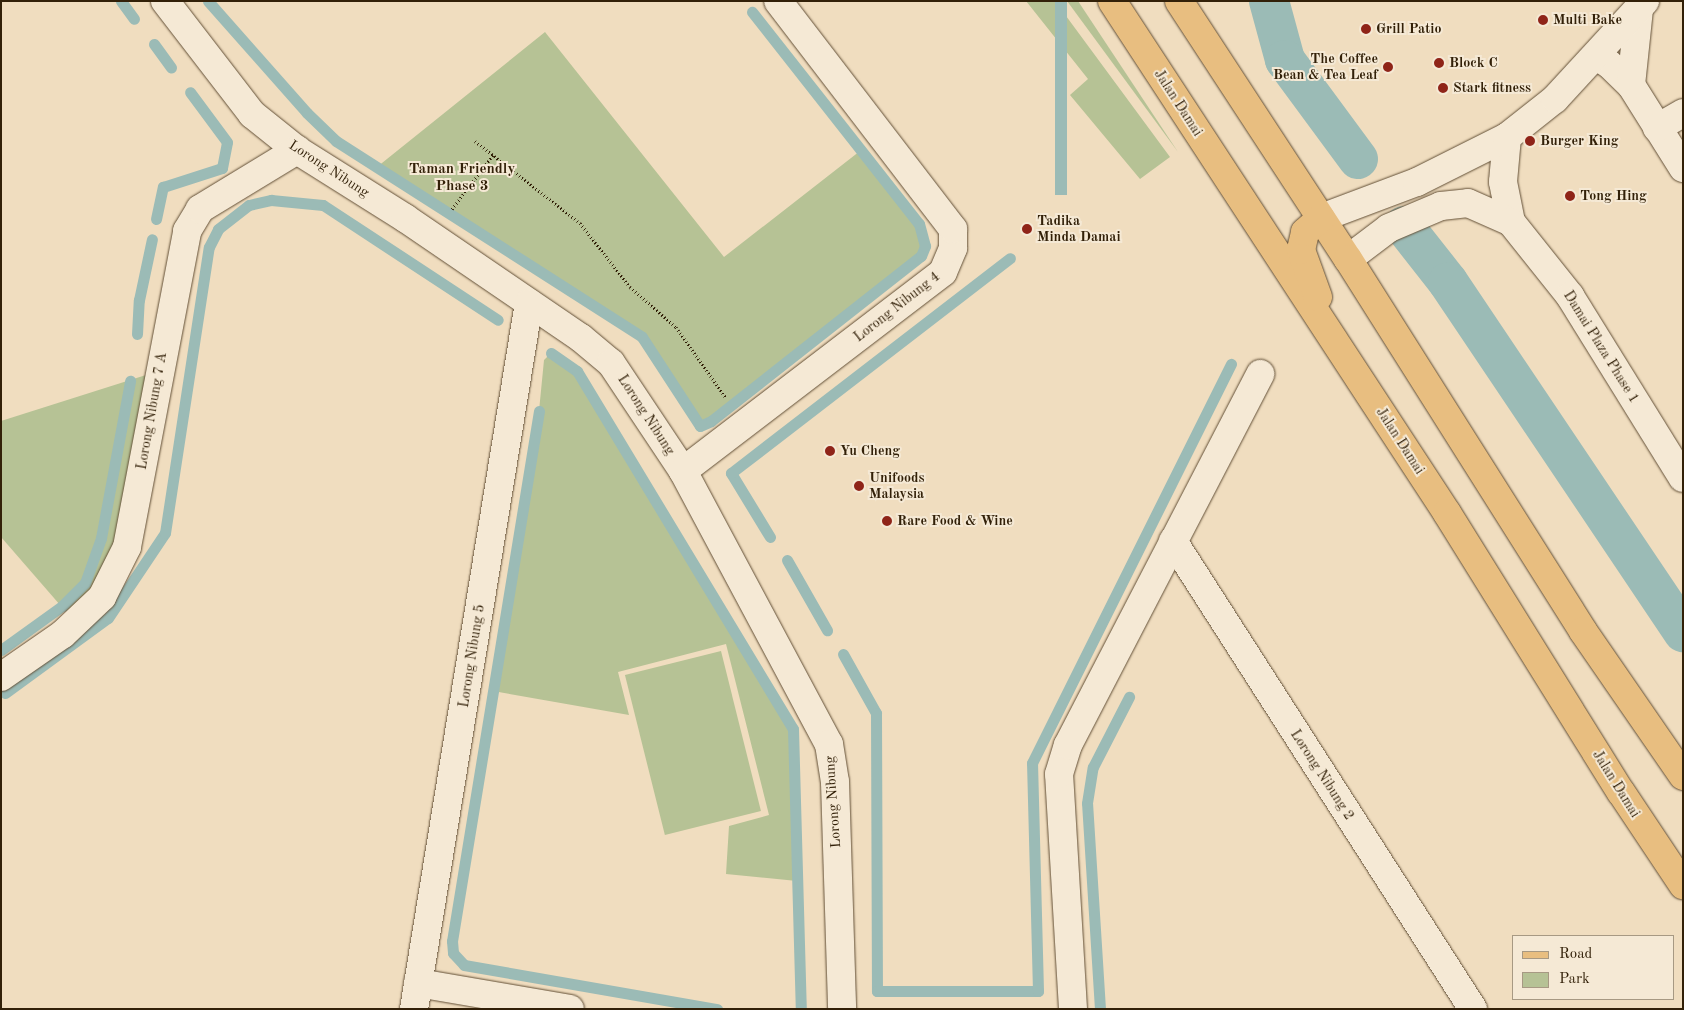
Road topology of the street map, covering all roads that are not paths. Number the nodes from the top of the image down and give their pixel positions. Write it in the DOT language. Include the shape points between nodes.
graph roads {
  1 [pos="165,1"];
  2 [pos="778,1"];
  3 [pos="1112,1"];
  4 [pos="1179,1"];
  5 [pos="1642,5"];
  6 [pos="1596,56"];
  7 [pos="1631,85"];
  8 [pos="1683,113"];
  9 [pos="1657,128"];
  10 [pos="1507,137"];
  11 [pos="297,150"];
  12 [pos="1683,168"];
  13 [pos="1321,218"];
  14 [pos="1511,222"];
  15 [pos="1348,259"];
  16 [pos="529,303"];
  17 [pos="1334,341"];
  18 [pos="1260,374"];
  19 [pos="683,471"];
  20 [pos="1683,478"];
  21 [pos="1173,541"];
  22 [pos="1,677"];
  23 [pos="1683,776"];
  24 [pos="1683,885"];
  25 [pos="416,996"];
  26 [pos="570,1009"];
  27 [pos="842,1009"];
  28 [pos="1073,1009"];
  29 [pos="1473,1009"];
  1 -- 11 [label="street, Lorong Nibung" via="252,114"];
  2 -- 19 [label="street, Lorong Nibung 4" via="953,229 953,248 943,272"];
  3 -- 17 [label="main road, Jalan Damai"];
  4 -- 13 [label="main road"];
  5 -- 6 [label="street"];
  5 -- 7 [label="street"];
  6 -- 7 [label="street"];
  6 -- 10 [label="street" via="1555,99"];
  7 -- 9 [label="street"];
  8 -- 9 [label="street"];
  9 -- 12 [label="street"];
  10 -- 13 [label="street" via="1418,182"];
  10 -- 14 [label="street, Damai Plaza Phase 1" via="1503,182"];
  11 -- 16 [label="street, Lorong Nibung" via="405,218"];
  11 -- 22 [label="street, Lorong Nibung 7 A" via="228,189 200,209 191,224 164,344 127,547 102,596 63,634"];
  13 -- 15 [label="main road"];
  13 -- 17 [label="main road" via="1305,232 1301,250"];
  14 -- 15 [label="street, Damai Plaza Phase 1" via="1468,203 1441,206 1389,228"];
  14 -- 20 [label="street, Damai Plaza Phase 1" via="1570,296"];
  15 -- 23 [label="main road" via="1582,631"];
  16 -- 19 [label="street, Lorong Nibung" via="612,363"];
  16 -- 25 [label="street, Lorong Nibung 5"];
  17 -- 24 [label="main road, Jalan Damai"];
  18 -- 21 [label="street"];
  19 -- 27 [label="street, Lorong Nibung" via="828,744 834,782"];
  21 -- 28 [label="street" via="1068,745 1059,774"];
  21 -- 29 [label="street, Lorong Nibung 2"];
  25 -- 26 [label="street"];
}
